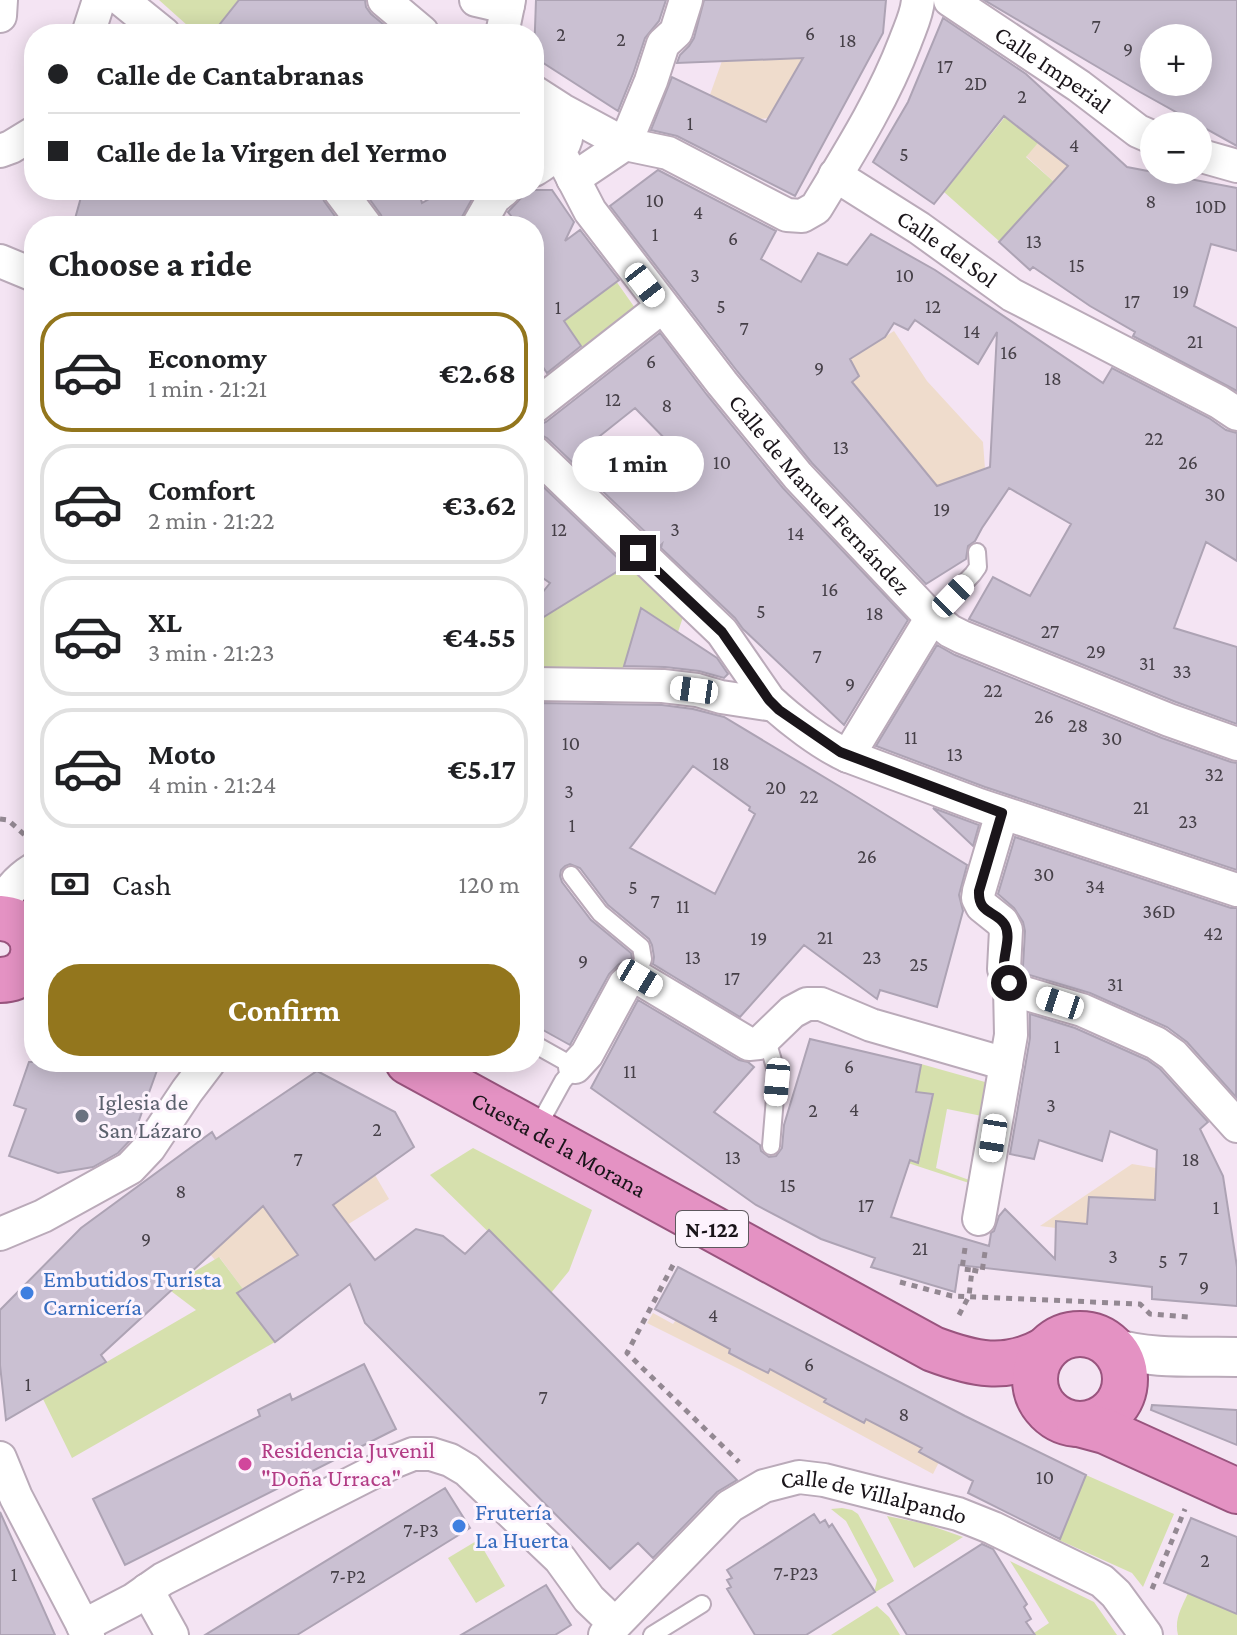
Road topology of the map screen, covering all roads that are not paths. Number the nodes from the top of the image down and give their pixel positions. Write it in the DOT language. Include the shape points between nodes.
graph roads {
  1 [pos="1,0"];
  2 [pos="99,0"];
  3 [pos="122,0"];
  4 [pos="384,0"];
  5 [pos="476,0"];
  6 [pos="686,0"];
  7 [pos="918,0"];
  8 [pos="950,0"];
  9 [pos="506,13"];
  10 [pos="0,16"];
  11 [pos="91,24"];
  12 [pos="152,24"];
  13 [pos="412,24"];
  14 [pos="548,112"];
  15 [pos="1140,132"];
  16 [pos="24,139"];
  17 [pos="625,144"];
  18 [pos="0,151"];
  19 [pos="1212,159"];
  20 [pos="1237,166"];
  21 [pos="555,167"];
  22 [pos="835,175"];
  23 [pos="0,261"];
  24 [pos="24,271"];
  25 [pos="662,307"];
  26 [pos="544,399"];
  27 [pos="1237,414"];
  28 [pos="544,462"];
  29 [pos="977,552"];
  30 [pos="932,617"];
  31 [pos="544,684"];
  32 [pos="774,705"];
  33 [pos="1237,744"];
  34 [pos="848,756"];
  35 [pos="1002,813"];
  36 [pos="24,861"];
  37 [pos="0,863"];
  38 [pos="571,875"];
  39 [pos="24,877"];
  40 [pos="1237,890"];
  41 [pos="14,947"];
  42 [pos="637,977"];
  43 [pos="1010,989"];
  44 [pos="766,1037"];
  45 [pos="544,1050"];
  46 [pos="1006,1064"];
  47 [pos="575,1067"];
  48 [pos="201,1072"];
  49 [pos="426,1072"];
  50 [pos="1237,1126"];
  51 [pos="535,1132"];
  52 [pos="771,1146"];
  53 [pos="979,1219"];
  54 [pos="0,1234"];
  55 [pos="1045,1350"];
  56 [pos="953,1356"];
  57 [pos="1237,1357"];
  58 [pos="1118,1376"];
  59 [pos="1038,1397"];
  60 [pos="1079,1424"];
  61 [pos="1136,1446"];
  62 [pos="0,1458"];
  63 [pos="1237,1491"];
  64 [pos="8,1499"];
  65 [pos="147,1590"];
  66 [pos="702,1604"];
  67 [pos="85,1630"];
  68 [pos="617,1631"];
  69 [pos="172,1635"];
  70 [pos="652,1635"];
  71 [pos="1146,1635"];
  1 -- 10 [label="street"];
  2 -- 11 [label="street"];
  3 -- 12 [label="street"];
  4 -- 13 [label="street"];
  5 -- 9 [label="street"];
  6 -- 17 [label="street" via="676,32 663,44"];
  7 -- 22 [label="street" via="896,64"];
  8 -- 15 [label="street, Calle Imperial"];
  14 -- 17 [label="street"];
  14 -- 21 [label="street, Calle de Manuel Fernández"];
  16 -- 18 [label="street"];
  17 -- 21 [label="street"];
  17 -- 22 [label="street" via="671,154 787,215 810,213"];
  19 -- 20 [label="street"];
  21 -- 25 [label="street, Calle de Manuel Fernández"];
  22 -- 27 [label="street, Calle del Sol" via="1012,295"];
  23 -- 24 [label="street"];
  25 -- 26 [label="street"];
  25 -- 30 [label="street, Calle de Manuel Fernández" via="798,476"];
  28 -- 32 [label="street" via="722,632"];
  29 -- 30 [label="lane" via="978,567"];
  30 -- 33 [label="street, Calle de Manuel Fernández" via="962,637"];
  30 -- 34 [label="street"];
  31 -- 32 [label="street" via="663,686"];
  32 -- 34 [label="street"];
  34 -- 35 [label="street"];
  35 -- 40 [label="street"];
  35 -- 43 [label="street" via="978,898 1005,926 1004,969"];
  36 -- 37 [label="street"];
  38 -- 42 [label="lane" via="600,913 641,947"];
  39 -- 41 [label="street" via="6,895"];
  42 -- 44 [label="street" via="745,1042 759,1043"];
  42 -- 47 [label="street" via="625,984"];
  43 -- 46 [label="street"];
  43 -- 50 [label="street" via="1082,1010 1161,1045"];
  44 -- 46 [label="street" via="792,1012 821,1004 871,1025"];
  44 -- 52 [label="lane" via="777,1074"];
  45 -- 47 [label="lane"];
  46 -- 53 [label="street"];
  47 -- 51 [label="lane"];
  48 -- 54 [label="street" via="130,1168"];
  49 -- 51 [label="highway, Cuesta de la Morana / N-122"];
  51 -- 56 [label="highway, Cuesta de la Morana / N-122" via="888,1326"];
  55 -- 56 [label="highway, Cuesta de la Morana / N-122" via="1003,1364"];
  55 -- 58 [label="highway, N-122" via="1077,1333 1102,1339"];
  55 -- 59 [label="highway" via="1035,1372"];
  56 -- 59 [label="highway, Cuesta de la Morana / N-122"];
  57 -- 58 [label="street" via="1126,1351"];
  58 -- 60 [label="highway" via="1112,1410"];
  58 -- 61 [label="highway" via="1120,1420"];
  59 -- 60 [label="highway, N-122" via="1054,1416"];
  60 -- 61 [label="highway, N-122"];
  61 -- 63 [label="highway, N-122"];
  62 -- 64 [label="street, Calle de Villalpando"];
  64 -- 67 [label="street, Calle de Villalpando"];
  65 -- 67 [label="street, Calle de Villalpando"];
  65 -- 68 [label="street, Calle de Villalpando" via="403,1457 422,1453 450,1460 476,1477 560,1559"];
  65 -- 69 [label="street"];
  66 -- 70 [label="lane"];
  68 -- 71 [label="street, Calle de Villalpando" via="730,1506 764,1486 811,1478 972,1519 1102,1581"];
}
